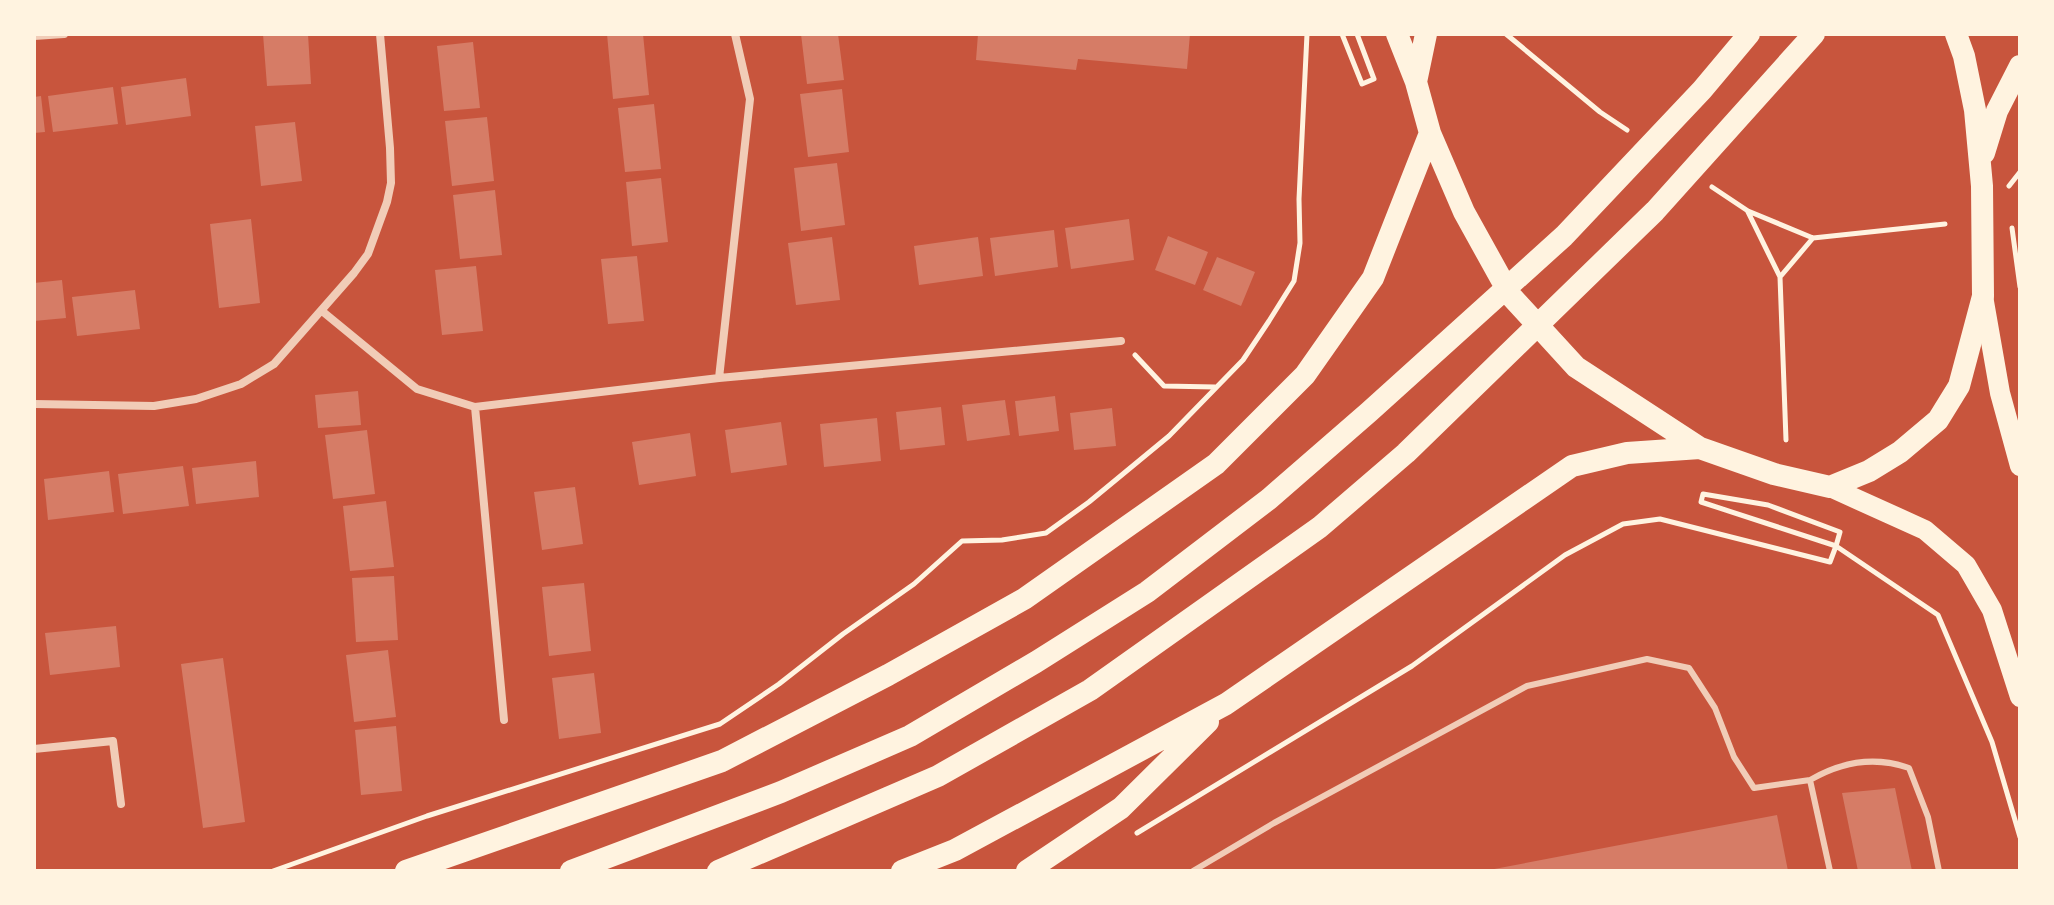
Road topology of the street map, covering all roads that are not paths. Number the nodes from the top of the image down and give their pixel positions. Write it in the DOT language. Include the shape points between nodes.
graph roads {
  1 [pos="64,34"];
  2 [pos="380,34"];
  3 [pos="735,34"];
  4 [pos="1397,34"];
  5 [pos="1426,34"];
  6 [pos="1749,34"];
  7 [pos="1814,34"];
  8 [pos="1956,34"];
  9 [pos="34,36"];
  10 [pos="2020,66"];
  11 [pos="1416,82"];
  12 [pos="1430,133"];
  13 [pos="1980,166"];
  14 [pos="1983,296"];
  15 [pos="322,311"];
  16 [pos="1121,341"];
  17 [pos="719,378"];
  18 [pos="34,404"];
  19 [pos="475,407"];
  20 [pos="1700,448"];
  21 [pos="2020,466"];
  22 [pos="1830,487"];
  23 [pos="2020,697"];
  24 [pos="1226,704"];
  25 [pos="504,720"];
  26 [pos="34,749"];
  27 [pos="1810,780"];
  28 [pos="121,804"];
  29 [pos="406,871"];
  30 [pos="571,871"];
  31 [pos="718,871"];
  32 [pos="902,871"];
  33 [pos="1027,871"];
  34 [pos="1193,871"];
  35 [pos="1830,871"];
  36 [pos="1939,871"];
  1 -- 9 [label="street"];
  2 -- 15 [label="street" via="391,183 368,254"];
  3 -- 17 [label="street" via="750,99"];
  4 -- 11 [label="highway"];
  5 -- 11 [label="highway"];
  6 -- 30 [label="highway" via="1564,236 1269,499 1147,592 910,736 781,792"];
  7 -- 31 [label="highway" via="1655,211 1406,453 1320,527 1090,690 938,776"];
  8 -- 13 [label="highway" via="1975,110"];
  10 -- 13 [label="highway" via="1997,111"];
  11 -- 12 [label="highway"];
  12 -- 20 [label="highway" via="1464,212 1510,295 1576,367"];
  12 -- 29 [label="highway" via="1373,278 1305,375 1216,464 1024,599 722,761"];
  13 -- 14 [label="highway"];
  14 -- 21 [label="main road" via="2000,393"];
  14 -- 22 [label="highway" via="1959,386 1938,420 1900,452"];
  15 -- 18 [label="street" via="274,364 241,384 196,399 154,406"];
  15 -- 19 [label="street" via="417,389"];
  16 -- 17 [label="street"];
  17 -- 19 [label="street"];
  19 -- 25 [label="street"];
  20 -- 22 [label="highway"];
  20 -- 24 [label="highway" via="1627,453 1572,466"];
  22 -- 23 [label="main road" via="1925,530 1966,565 1992,610"];
  24 -- 32 [label="highway" via="955,850"];
  24 -- 33 [label="highway" via="1121,808"];
  26 -- 28 [label="street" via="113,741"];
  27 -- 34 [label="lane" via="1754,788 1689,668 1647,659 1527,686"];
  27 -- 35 [label="lane"];
  27 -- 36 [label="lane" via="1856,763 1888,760 1909,768 1928,817"];
}
